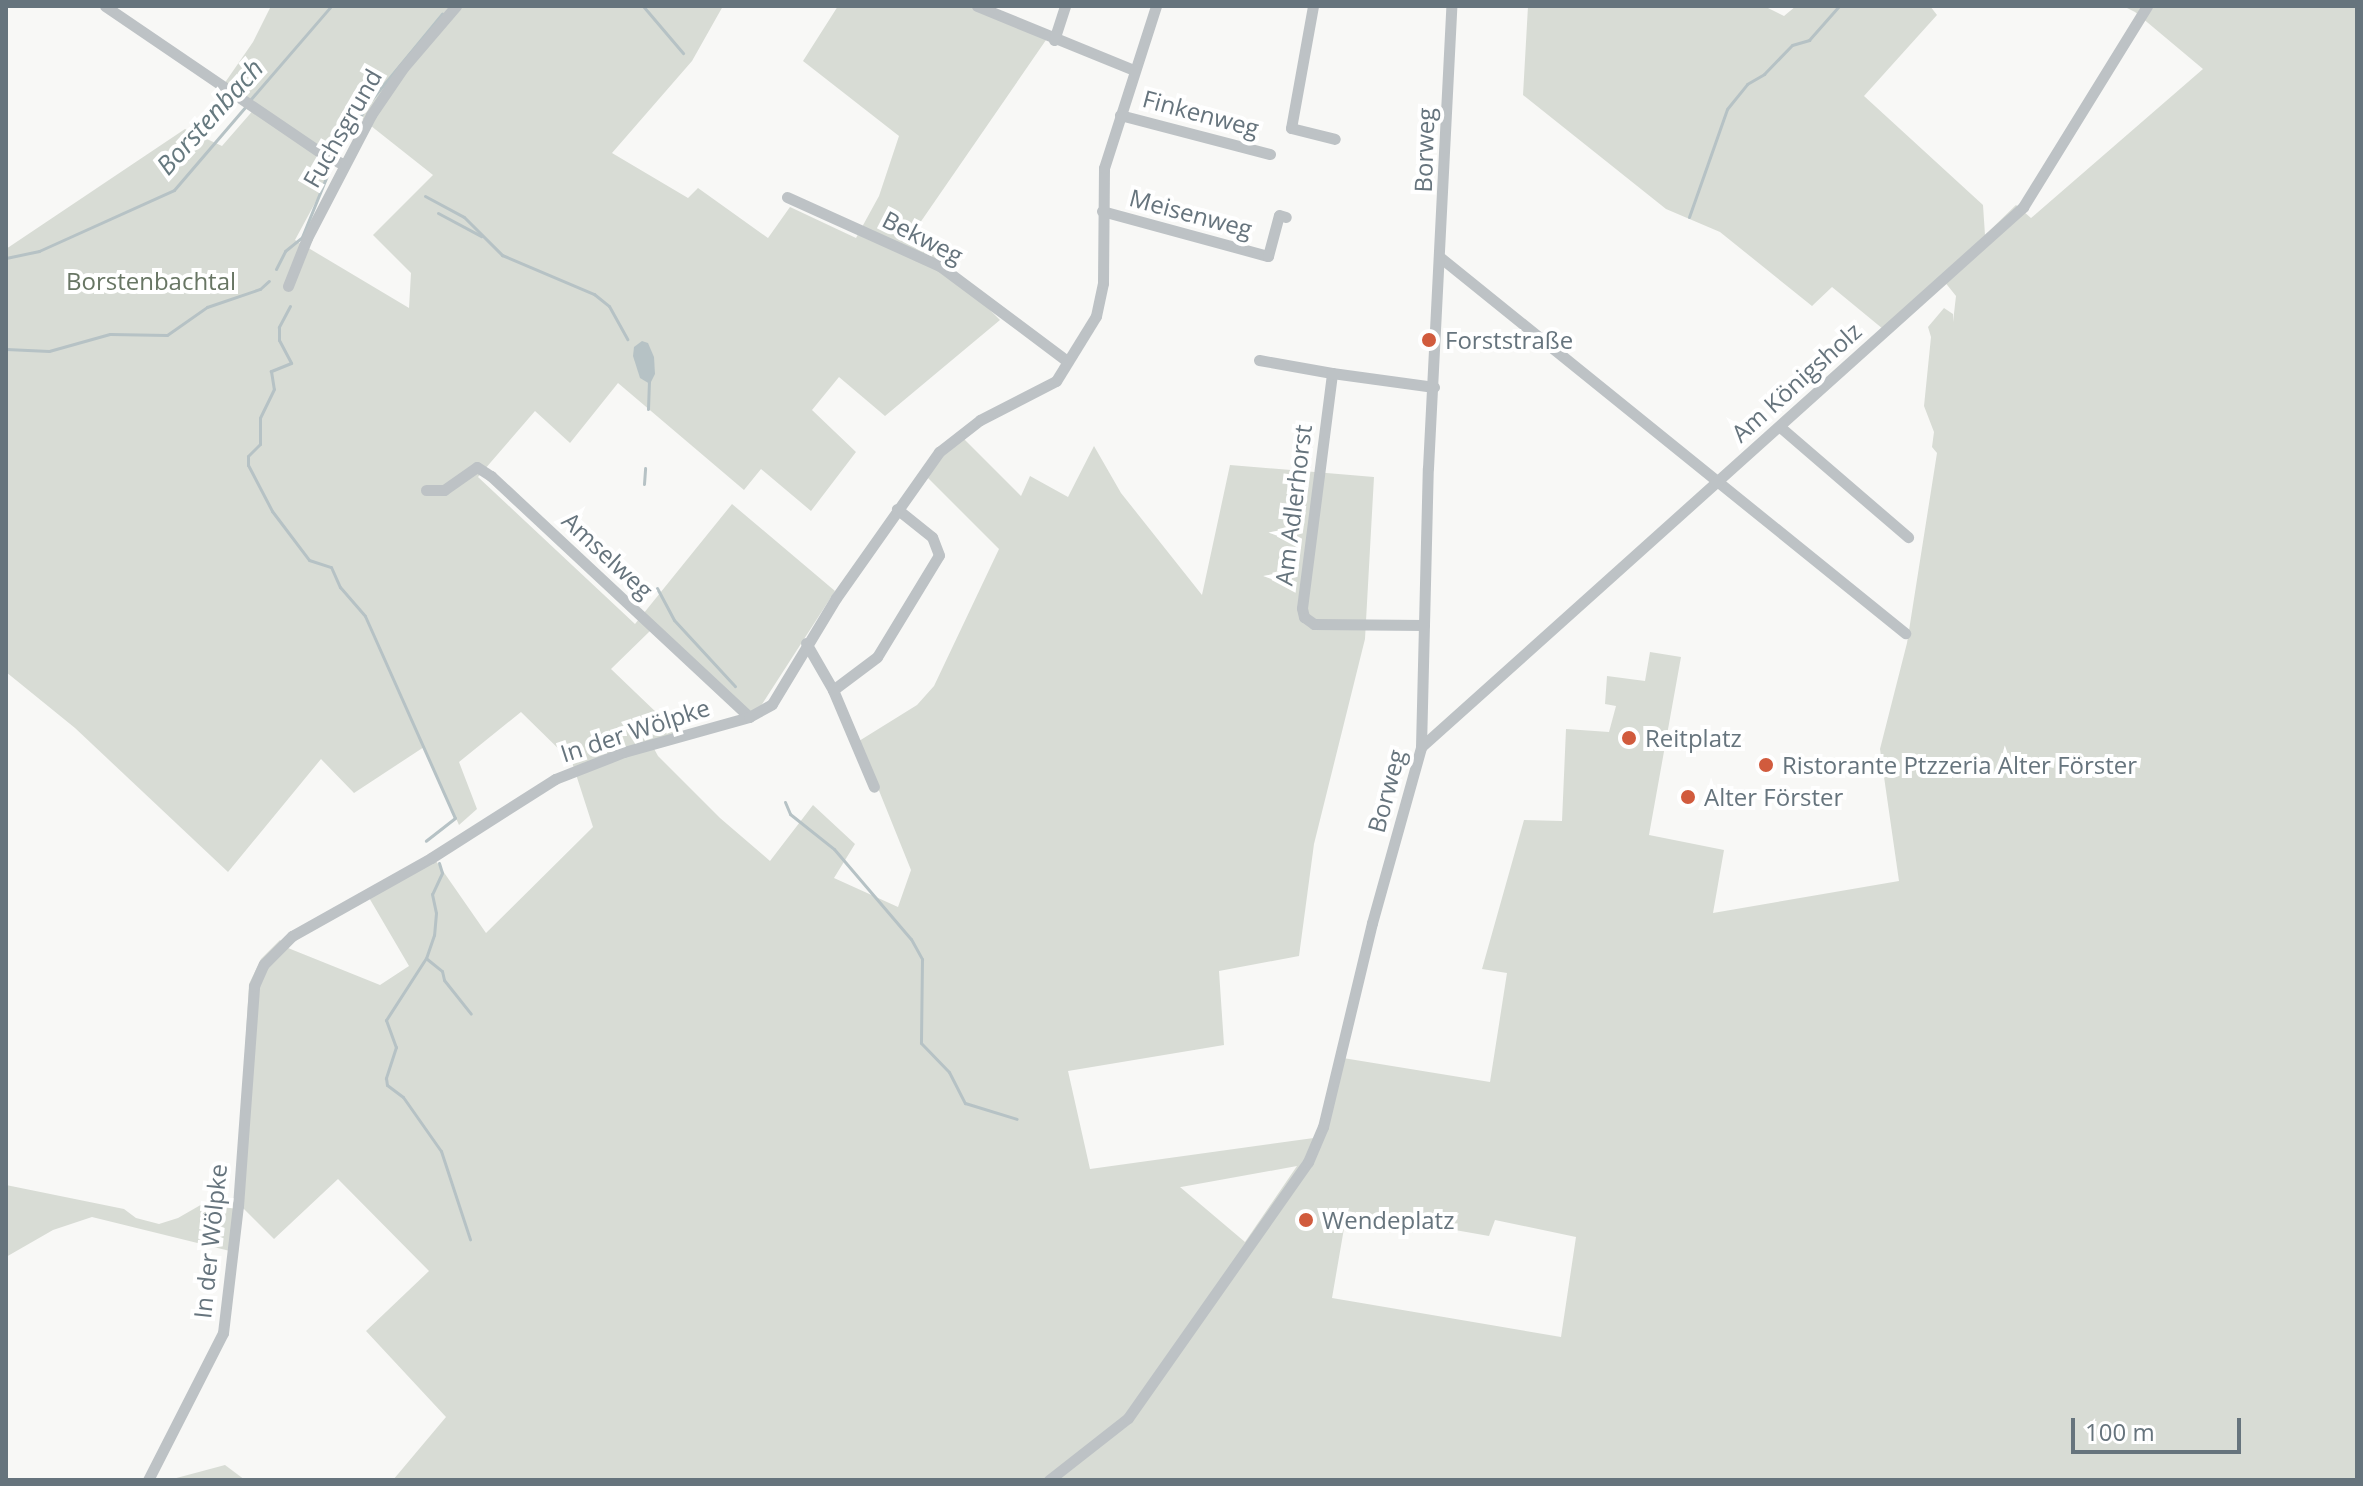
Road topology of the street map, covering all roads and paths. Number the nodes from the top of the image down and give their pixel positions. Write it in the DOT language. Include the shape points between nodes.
graph roads {
  1 [pos="105,6"];
  2 [pos="456,6"];
  3 [pos="977,6"];
  4 [pos="1065,6"];
  5 [pos="1156,6"];
  6 [pos="1313,6"];
  7 [pos="1451,6"];
  8 [pos="2147,6"];
  9 [pos="1054,40"];
  10 [pos="1134,70"];
  11 [pos="1120,115"];
  12 [pos="1335,139"];
  13 [pos="1270,154"];
  14 [pos="341,163"];
  15 [pos="787,197"];
  16 [pos="1102,211"];
  17 [pos="1286,217"];
  18 [pos="1441,258"];
  19 [pos="288,286"];
  20 [pos="1259,360"];
  21 [pos="1067,361"];
  22 [pos="1332,373"];
  23 [pos="1434,387"];
  24 [pos="1780,427"];
  25 [pos="1717,480"];
  26 [pos="426,490"];
  27 [pos="897,509"];
  28 [pos="1908,537"];
  29 [pos="1424,625"];
  30 [pos="1905,633"];
  31 [pos="806,643"];
  32 [pos="833,690"];
  33 [pos="749,717"];
  34 [pos="1421,747"];
  35 [pos="874,787"];
  36 [pos="148,1480"];
  37 [pos="1049,1480"];
  1 -- 14 [label="street"];
  2 -- 14 [label="street, Fuchsgrund" via="403,68"];
  3 -- 9 [label="street"];
  4 -- 9 [label="street"];
  5 -- 10 [label="street, In der Wölpke"];
  6 -- 12 [label="street" via="1291,128"];
  7 -- 18 [label="street, Borweg"];
  8 -- 24 [label="street, Am Königsholz" via="2023,207"];
  9 -- 10 [label="street"];
  10 -- 11 [label="street, In der Wölpke"];
  11 -- 13 [label="street, Finkenweg"];
  11 -- 16 [label="street, In der Wölpke" via="1104,168"];
  14 -- 19 [label="street, Fuchsgrund"];
  15 -- 21 [label="street, Bekweg" via="940,266"];
  16 -- 17 [label="street, Meisenweg" via="1268,256 1279,215"];
  16 -- 21 [label="street, In der Wölpke" via="1099,304"];
  18 -- 23 [label="street, Borweg"];
  18 -- 25 [label="street"];
  20 -- 22 [label="street"];
  21 -- 27 [label="street, In der Wölpke" via="1056,381 956,436"];
  22 -- 23 [label="street"];
  22 -- 29 [label="street, Am Adlerhorst" via="1304,617 1314,624"];
  23 -- 29 [label="street, Borweg"];
  24 -- 25 [label="street, Am Königsholz"];
  24 -- 28 [label="street"];
  25 -- 30 [label="street"];
  25 -- 34 [label="street, Am Königsholz"];
  26 -- 33 [label="street, Amselweg" via="444,490 477,467 491,476"];
  27 -- 31 [label="street, In der Wölpke"];
  27 -- 32 [label="street" via="932,537 939,555 877,657"];
  29 -- 34 [label="street, Borweg"];
  31 -- 32 [label="street"];
  31 -- 33 [label="street, In der Wölpke" via="772,704"];
  32 -- 35 [label="street"];
  33 -- 36 [label="street, In der Wölpke" via="624,752 555,779 431,858 292,936 264,964 254,986 223,1333"];
  34 -- 37 [label="street, Borweg" via="1323,1127 1308,1162 1128,1418"];
}
